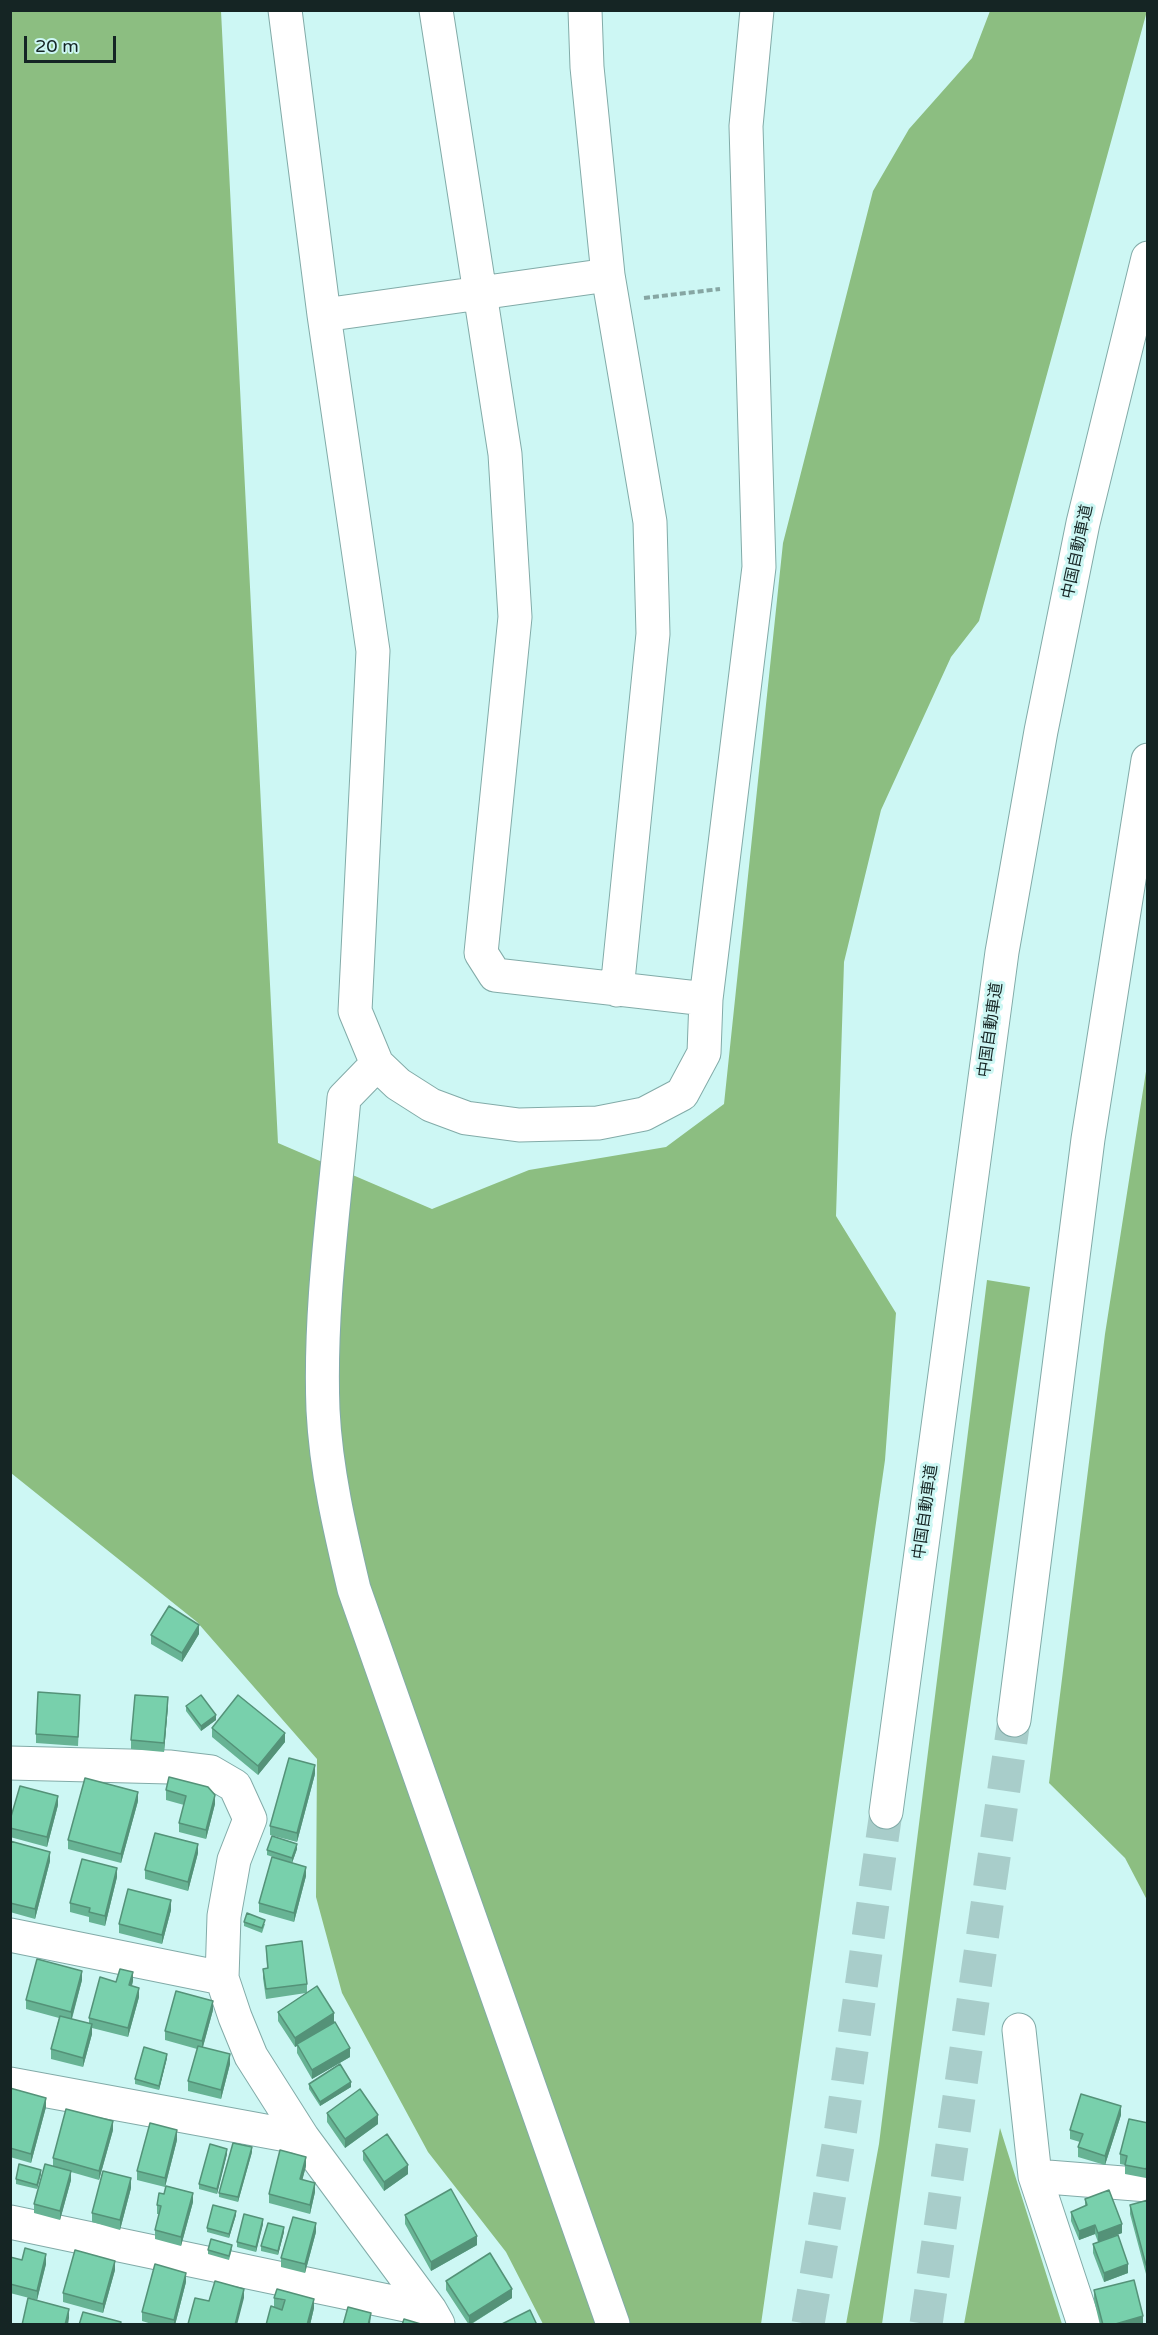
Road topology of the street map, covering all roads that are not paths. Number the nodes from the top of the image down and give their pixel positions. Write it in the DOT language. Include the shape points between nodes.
graph roads {
  1 [pos="285,10"];
  2 [pos="436,10"];
  3 [pos="585,10"];
  4 [pos="757,10"];
  5 [pos="1148,258"];
  6 [pos="609,276"];
  7 [pos="478,293"];
  8 [pos="324,315"];
  9 [pos="1148,760"];
  10 [pos="617,990"];
  11 [pos="706,999"];
  12 [pos="377,1064"];
  13 [pos="1014,1720"];
  14 [pos="10,1763"];
  15 [pos="886,1812"];
  16 [pos="10,1935"];
  17 [pos="222,1978"];
  18 [pos="1019,2030"];
  19 [pos="10,2084"];
  20 [pos="303,2138"];
  21 [pos="1035,2176"];
  22 [pos="1148,2185"];
  23 [pos="10,2222"];
  24 [pos="434,2317"];
  25 [pos="613,2325"];
  26 [pos="1084,2325"];
  1 -- 8 [label="main road"];
  2 -- 7 [label="main road"];
  3 -- 6 [label="main road" via="587,67"];
  4 -- 11 [label="main road" via="746,126 759,567"];
  5 -- 15 [label="main road, 中国自動車道" via="1083,523 1002,952"];
  6 -- 7 [label="main road"];
  6 -- 10 [label="main road" via="650,522 654,634"];
  7 -- 8 [label="main road"];
  7 -- 10 [label="main road" via="505,454 514,617 481,953 495,975"];
  8 -- 12 [label="main road" via="373,651 355,1011"];
  9 -- 13 [label="main road" via="1088,1139"];
  10 -- 11 [label="main road"];
  11 -- 12 [label="main road" via="704,1053 682,1094 644,1114 598,1123 519,1125 466,1118 430,1105"];
  12 -- 25 [label="main road" via="344,1098 323,1343 323,1411 329,1471 354,1589"];
  14 -- 17 [label="main road" via="201,1770 235,1786 250,1819 234,1860 224,1916"];
  16 -- 17 [label="main road"];
  17 -- 20 [label="main road" via="250,2056"];
  18 -- 21 [label="main road"];
  19 -- 20 [label="main road"];
  20 -- 24 [label="main road"];
  21 -- 22 [label="main road"];
  21 -- 26 [label="main road"];
  23 -- 24 [label="main road"];
}
